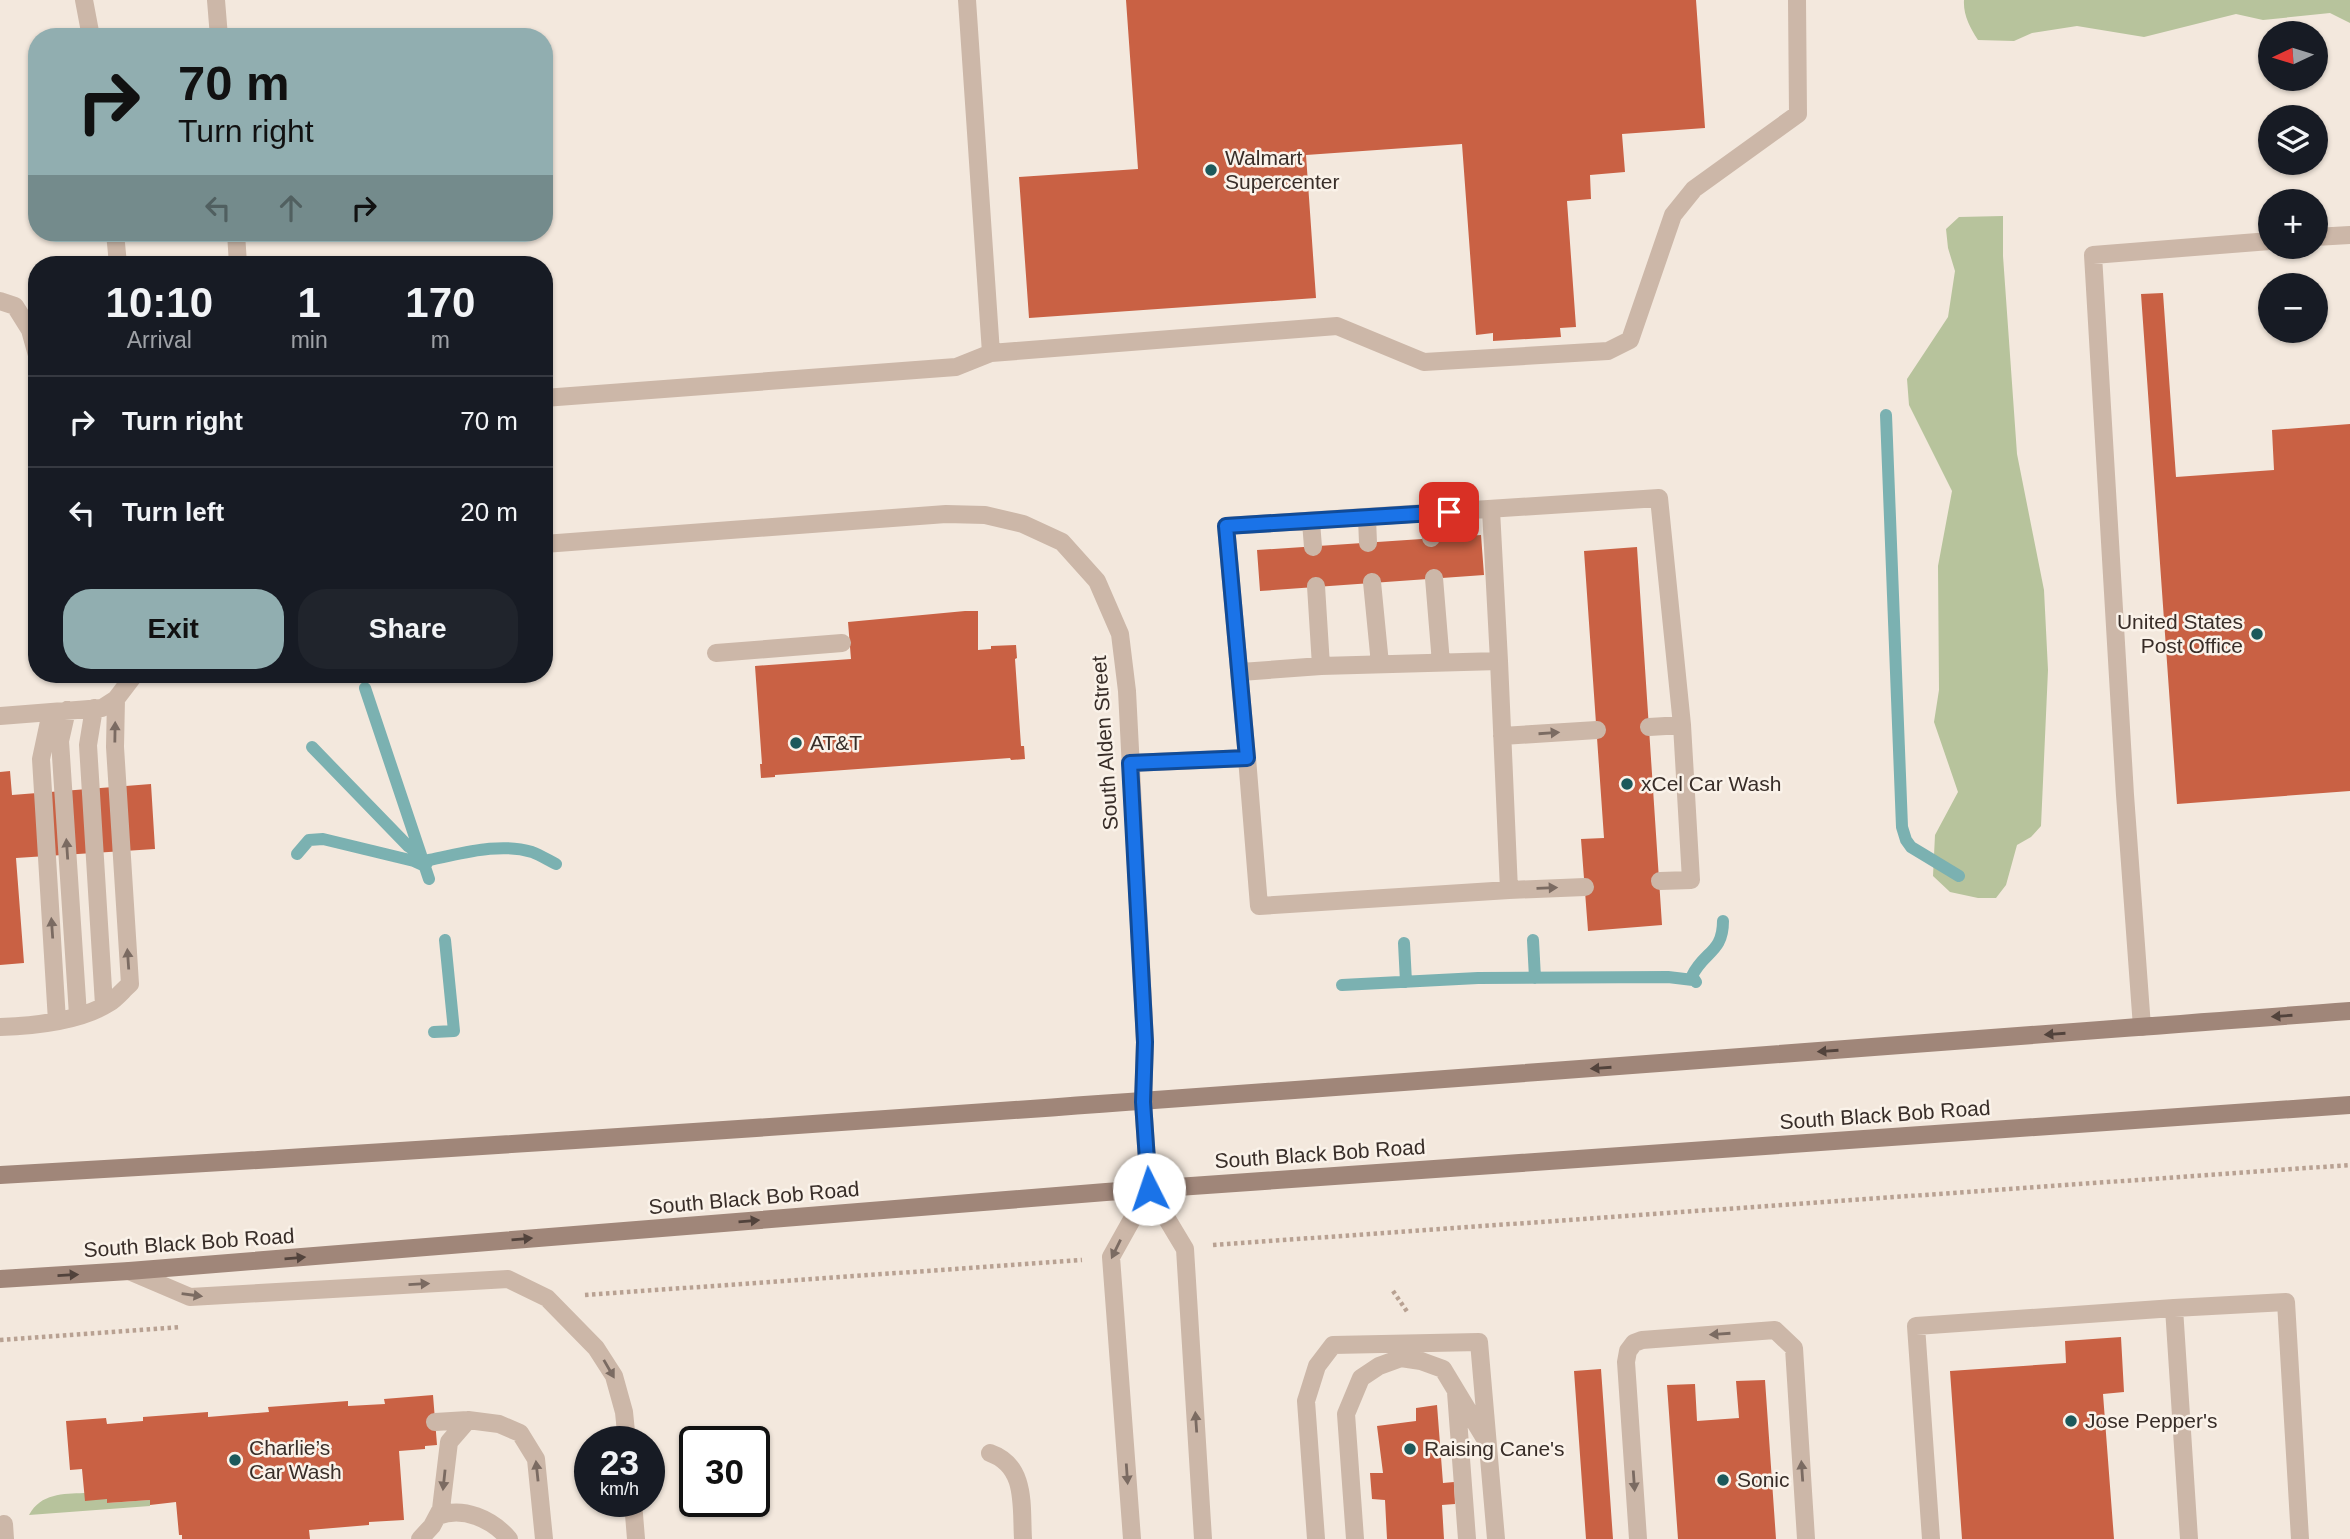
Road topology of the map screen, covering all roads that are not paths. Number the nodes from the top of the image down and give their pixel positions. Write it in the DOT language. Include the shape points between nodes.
graph roads {
  1 [pos="84,0"];
  2 [pos="216,0"];
  3 [pos="967,0"];
  4 [pos="1797,0"];
  5 [pos="89,28"];
  6 [pos="218,28"];
  7 [pos="2350,235"];
  8 [pos="2328,236"];
  9 [pos="2258,242"];
  10 [pos="0,301"];
  11 [pos="28,327"];
  12 [pos="991,353"];
  13 [pos="553,397"];
  14 [pos="1491,510"];
  15 [pos="1428,513"];
  16 [pos="1367,518"];
  17 [pos="1311,522"];
  18 [pos="1431,538"];
  19 [pos="553,543"];
  20 [pos="1368,543"];
  21 [pos="1313,547"];
  22 [pos="1434,578"];
  23 [pos="1372,583"];
  24 [pos="1316,586"];
  25 [pos="842,643"];
  26 [pos="716,653"];
  27 [pos="1499,661"];
  28 [pos="1441,663"];
  29 [pos="1380,664"];
  30 [pos="1321,666"];
  31 [pos="1241,672"];
  32 [pos="128,683"];
  33 [pos="116,699"];
  34 [pos="94,708"];
  35 [pos="59,711"];
  36 [pos="0,716"];
  37 [pos="1682,725"];
  38 [pos="1649,727"];
  39 [pos="1597,730"];
  40 [pos="1502,736"];
  41 [pos="1247,758"];
  42 [pos="1130,763"];
  43 [pos="1660,881"];
  44 [pos="1585,887"];
  45 [pos="1509,890"];
  46 [pos="104,1005"];
  47 [pos="2350,1011"];
  48 [pos="78,1015"];
  49 [pos="58,1021"];
  50 [pos="0,1027"];
  51 [pos="2142,1027"];
  52 [pos="1143,1102"];
  53 [pos="2350,1105"];
  54 [pos="0,1175"];
  55 [pos="1149,1189"];
  56 [pos="129,1271"];
  57 [pos="0,1279"];
  58 [pos="2174,1307"];
  59 [pos="1456,1388"];
  60 [pos="468,1420"];
  61 [pos="435,1422"];
  62 [pos="625,1426"];
  63 [pos="1488,1443"];
  64 [pos="990,1453"];
  65 [pos="438,1516"];
  66 [pos="634,1517"];
  67 [pos="419,1539"];
  68 [pos="509,1539"];
  69 [pos="544,1539"];
  70 [pos="636,1539"];
  71 [pos="1023,1539"];
  72 [pos="1132,1539"];
  73 [pos="1203,1539"];
  74 [pos="1316,1539"];
  75 [pos="1354,1539"];
  76 [pos="1467,1539"];
  77 [pos="1496,1539"];
  78 [pos="1639,1539"];
  79 [pos="1806,1539"];
  80 [pos="1931,1539"];
  81 [pos="2189,1539"];
  82 [pos="2300,1539"];
  1 -- 5 [label="street"];
  2 -- 6 [label="street"];
  3 -- 12 [label="street"];
  4 -- 12 [label="street" via="1798,114 1693,189 1673,215 1630,340 1608,351 1424,362 1337,326"];
  7 -- 8 [label="street"];
  9 -- 51 [label="street" via="2093,255"];
  10 -- 11 [label="street" via="15,306"];
  12 -- 13 [label="street" via="956,367"];
  14 -- 15 [label="street"];
  14 -- 27 [label="street"];
  14 -- 37 [label="street" via="1659,498"];
  15 -- 16 [label="street"];
  15 -- 18 [label="street"];
  16 -- 17 [label="street"];
  16 -- 20 [label="street"];
  17 -- 21 [label="street"];
  17 -- 31 [label="street" via="1226,526"];
  19 -- 42 [label="street, South Alden Street" via="946,513 985,514 1023,524 1062,542 1097,581 1120,634"];
  22 -- 28 [label="street"];
  23 -- 29 [label="street"];
  24 -- 30 [label="street"];
  25 -- 26 [label="street"];
  27 -- 28 [label="street"];
  27 -- 40 [label="street"];
  28 -- 29 [label="street"];
  29 -- 30 [label="street"];
  30 -- 31 [label="street"];
  31 -- 41 [label="street"];
  32 -- 33 [label="street"];
  33 -- 34 [label="street"];
  46 -- 33 [label="street, one-way" via="130,984"];
  34 -- 35 [label="street"];
  34 -- 46 [label="street" via="88,745"];
  35 -- 36 [label="street"];
  48 -- 35 [label="street, one-way"];
  49 -- 35 [label="street, one-way" via="41,759"];
  37 -- 38 [label="street"];
  37 -- 43 [label="street" via="1691,880"];
  40 -- 39 [label="street, one-way"];
  40 -- 45 [label="street"];
  41 -- 42 [label="street"];
  41 -- 45 [label="street" via="1259,906"];
  42 -- 52 [label="street, South Alden Street" via="1145,1042"];
  45 -- 44 [label="street, one-way"];
  46 -- 48 [label="street"];
  47 -- 51 [label="main road, one-way"];
  48 -- 49 [label="street"];
  49 -- 50 [label="street"];
  51 -- 52 [label="main road, one-way"];
  52 -- 54 [label="main road"];
  52 -- 55 [label="street, South Alden Street"];
  53 -- 55 [label="main road, South Black Bob Road"];
  56 -- 55 [label="main road, South Black Bob Road, one-way"];
  55 -- 72 [label="street, one-way" via="1111,1257"];
  73 -- 55 [label="street, one-way" via="1185,1249"];
  57 -- 56 [label="main road, South Black Bob Road, one-way"];
  56 -- 62 [label="street, one-way" via="190,1297 508,1279 547,1298 596,1348 614,1376"];
  58 -- 80 [label="street" via="1916,1325"];
  58 -- 81 [label="street"];
  58 -- 82 [label="street" via="2286,1302"];
  59 -- 63 [label="street"];
  59 -- 75 [label="street" via="1443,1369 1401,1358 1361,1378 1346,1414"];
  59 -- 76 [label="street"];
  60 -- 61 [label="street"];
  60 -- 65 [label="street, one-way" via="449,1442"];
  69 -- 60 [label="street, one-way" via="536,1459 520,1433 499,1423"];
  63 -- 74 [label="street" via="1479,1342 1334,1345 1317,1366 1306,1401"];
  63 -- 77 [label="street"];
  64 -- 71 [label="street" via="1004,1458 1020,1484"];
  65 -- 67 [label="street"];
  65 -- 68 [label="street" via="452,1511 473,1514"];
  66 -- 70 [label="street"];
  79 -- 78 [label="street, one-way" via="1794,1348 1775,1330 1642,1340 1628,1351"];
}
